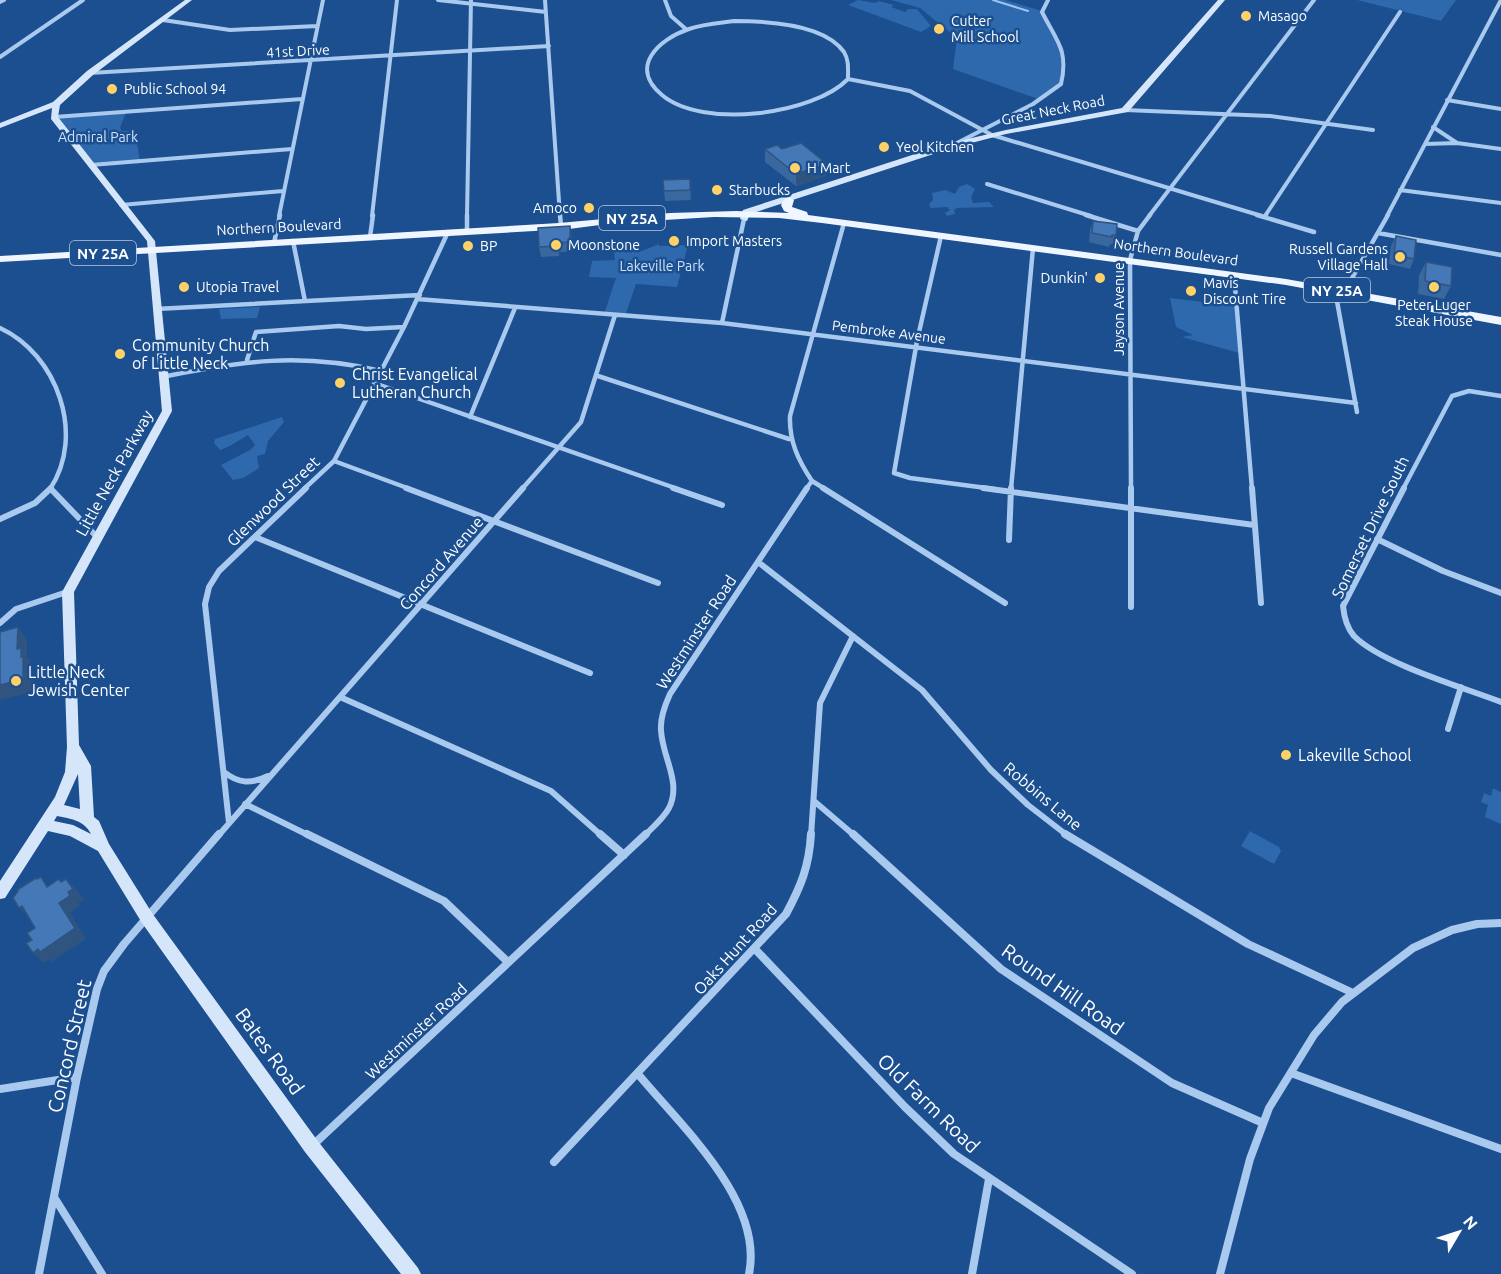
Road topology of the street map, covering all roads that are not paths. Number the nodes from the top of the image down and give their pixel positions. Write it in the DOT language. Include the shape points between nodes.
graph roads {
  1 [pos="83,0"];
  2 [pos="189,0"];
  3 [pos="323,0"];
  4 [pos="397,0"];
  5 [pos="438,0"];
  6 [pos="545,0"];
  7 [pos="665,0"];
  8 [pos="1048,0"];
  9 [pos="1222,0"];
  10 [pos="1314,0"];
  11 [pos="1501,0"];
  12 [pos="471,2"];
  13 [pos="546,12"];
  14 [pos="1400,12"];
  15 [pos="163,20"];
  16 [pos="317,26"];
  17 [pos="687,30"];
  18 [pos="549,46"];
  19 [pos="470,51"];
  20 [pos="390,56"];
  21 [pos="0,57"];
  22 [pos="310,61"];
  23 [pos="90,73"];
  24 [pos="848,79"];
  25 [pos="302,99"];
  26 [pos="1447,100"];
  27 [pos="56,104"];
  28 [pos="1501,108"];
  29 [pos="1125,110"];
  30 [pos="1228,112"];
  31 [pos="54,117"];
  32 [pos="1326,122"];
  33 [pos="0,126"];
  34 [pos="1433,127"];
  35 [pos="1373,130"];
  36 [pos="980,131"];
  37 [pos="993,135"];
  38 [pos="1457,143"];
  39 [pos="1425,144"];
  40 [pos="949,147"];
  41 [pos="292,149"];
  42 [pos="1501,149"];
  43 [pos="91,165"];
  44 [pos="987,184"];
  45 [pos="1170,189"];
  46 [pos="1400,190"];
  47 [pos="283,191"];
  48 [pos="789,200"];
  49 [pos="1501,203"];
  50 [pos="121,205"];
  51 [pos="745,216"];
  52 [pos="812,217"];
  53 [pos="1265,217"];
  54 [pos="844,223"];
  55 [pos="561,226"];
  56 [pos="467,231"];
  57 [pos="1138,231"];
  58 [pos="448,232"];
  59 [pos="1314,232"];
  60 [pos="1378,233"];
  61 [pos="940,236"];
  62 [pos="370,237"];
  63 [pos="293,241"];
  64 [pos="274,243"];
  65 [pos="1033,248"];
  66 [pos="152,250"];
  67 [pos="1501,255"];
  68 [pos="0,259"];
  69 [pos="1130,260"];
  70 [pos="1234,275"];
  71 [pos="1340,291"];
  72 [pos="418,297"];
  73 [pos="305,301"];
  74 [pos="515,308"];
  75 [pos="156,309"];
  76 [pos="615,315"];
  77 [pos="1501,321"];
  78 [pos="722,323"];
  79 [pos="404,327"];
  80 [pos="0,328"];
  81 [pos="812,335"];
  82 [pos="916,346"];
  83 [pos="247,360"];
  84 [pos="1022,362"];
  85 [pos="381,371"];
  86 [pos="1131,375"];
  87 [pos="598,376"];
  88 [pos="162,377"];
  89 [pos="374,383"];
  90 [pos="1242,388"];
  91 [pos="1501,396"];
  92 [pos="1356,403"];
  93 [pos="1357,412"];
  94 [pos="470,417"];
  95 [pos="789,439"];
  96 [pos="559,448"];
  97 [pos="334,461"];
  98 [pos="812,480"];
  99 [pos="51,489"];
  100 [pos="1011,491"];
  101 [pos="722,505"];
  102 [pos="1131,508"];
  103 [pos="0,519"];
  104 [pos="495,522"];
  105 [pos="1254,525"];
  106 [pos="97,537"];
  107 [pos="255,537"];
  108 [pos="1377,539"];
  109 [pos="1009,540"];
  110 [pos="758,562"];
  111 [pos="658,583"];
  112 [pos="68,592"];
  113 [pos="1501,593"];
  114 [pos="1005,603"];
  115 [pos="1261,603"];
  116 [pos="423,604"];
  117 [pos="1131,607"];
  118 [pos="0,623"];
  119 [pos="854,636"];
  120 [pos="590,673"];
  121 [pos="1461,687"];
  122 [pos="340,697"];
  123 [pos="1501,702"];
  124 [pos="1448,729"];
  125 [pos="73,747"];
  126 [pos="223,771"];
  127 [pos="270,775"];
  128 [pos="814,801"];
  129 [pos="246,804"];
  130 [pos="54,809"];
  131 [pos="87,818"];
  132 [pos="229,823"];
  133 [pos="44,824"];
  134 [pos="103,847"];
  135 [pos="624,855"];
  136 [pos="0,893"];
  137 [pos="147,918"];
  138 [pos="1501,923"];
  139 [pos="755,949"];
  140 [pos="508,962"];
  141 [pos="1353,993"];
  142 [pos="1290,1073"];
  143 [pos="638,1074"];
  144 [pos="77,1077"];
  145 [pos="0,1089"];
  146 [pos="1263,1124"];
  147 [pos="312,1146"];
  148 [pos="1501,1149"];
  149 [pos="554,1162"];
  150 [pos="989,1179"];
  151 [pos="53,1196"];
  152 [pos="39,1274"];
  153 [pos="102,1274"];
  154 [pos="412,1274"];
  155 [pos="749,1274"];
  156 [pos="972,1274"];
  157 [pos="1132,1274"];
  158 [pos="1220,1274"];
  1 -- 21 [label="street"];
  2 -- 15 [label="main road"];
  3 -- 16 [label="street"];
  4 -- 20 [label="street"];
  5 -- 12 [label="street"];
  6 -- 13 [label="street"];
  7 -- 17 [label="street" via="671,16"];
  8 -- 36 [label="street, Great Neck Road" via="1042,12 1064,49 1061,84 1041,100"];
  9 -- 29 [label="main road, Great Neck Road"];
  10 -- 30 [label="street, Jayson Avenue"];
  11 -- 26 [label="street"];
  12 -- 13 [label="street"];
  12 -- 19 [label="street"];
  13 -- 18 [label="street"];
  14 -- 32 [label="street"];
  15 -- 16 [label="street" via="230,30"];
  15 -- 23 [label="main road"];
  16 -- 22 [label="street"];
  17 -- 24 [label="street" via="716,23 753,21 810,30 844,52 850,70"];
  17 -- 24 [label="street" via="657,48 648,60 647,74 662,93 697,110 726,115 770,112 822,96"];
  18 -- 19 [label="street, 41st Drive"];
  18 -- 55 [label="street"];
  19 -- 20 [label="street, 41st Drive"];
  19 -- 56 [label="street"];
  20 -- 22 [label="street, 41st Drive"];
  20 -- 62 [label="street"];
  22 -- 23 [label="street, 41st Drive"];
  22 -- 25 [label="street"];
  23 -- 27 [label="main road"];
  24 -- 36 [label="street" via="917,93"];
  25 -- 31 [label="street"];
  25 -- 41 [label="street"];
  26 -- 28 [label="street"];
  26 -- 34 [label="street"];
  27 -- 31 [label="main road"];
  27 -- 33 [label="main road"];
  29 -- 30 [label="street"];
  29 -- 37 [label="main road, Great Neck Road"];
  30 -- 32 [label="street"];
  30 -- 45 [label="street, Jayson Avenue"];
  31 -- 43 [label="main road, Little Neck Parkway"];
  32 -- 35 [label="street"];
  32 -- 53 [label="street"];
  34 -- 38 [label="street"];
  34 -- 39 [label="street"];
  36 -- 37 [label="street"];
  36 -- 40 [label="street, Great Neck Road"];
  37 -- 40 [label="main road, Great Neck Road"];
  37 -- 45 [label="street"];
  38 -- 39 [label="street"];
  38 -- 42 [label="street"];
  39 -- 46 [label="street"];
  40 -- 48 [label="main road, Great Neck Road"];
  41 -- 43 [label="street"];
  41 -- 47 [label="street"];
  43 -- 50 [label="main road, Little Neck Parkway"];
  44 -- 57 [label="street"];
  45 -- 53 [label="street"];
  45 -- 57 [label="street, Jayson Avenue"];
  46 -- 49 [label="street"];
  46 -- 60 [label="street"];
  47 -- 50 [label="street"];
  47 -- 64 [label="street"];
  48 -- 51 [label="main road, Great Neck Road"];
  48 -- 52 [label="main road" via="786,205 790,210"];
  50 -- 66 [label="main road, Little Neck Parkway" via="151,241"];
  51 -- 52 [label="main road, Northern Boulevard / NY 25A"];
  51 -- 54 [label="main road, Northern Boulevard / NY 25A" via="812,224"];
  51 -- 55 [label="main road, Northern Boulevard / NY 25A"];
  51 -- 78 [label="street"];
  52 -- 54 [label="main road, Northern Boulevard / NY 25A"];
  53 -- 59 [label="street"];
  54 -- 61 [label="main road, Northern Boulevard / NY 25A"];
  54 -- 81 [label="street"];
  55 -- 56 [label="main road, Northern Boulevard / NY 25A"];
  56 -- 58 [label="main road, Northern Boulevard / NY 25A"];
  57 -- 69 [label="street, Jayson Avenue"];
  58 -- 62 [label="main road, Northern Boulevard / NY 25A"];
  58 -- 72 [label="street, Glenwood Street"];
  60 -- 67 [label="street"];
  60 -- 71 [label="street"];
  61 -- 65 [label="main road, Northern Boulevard / NY 25A"];
  61 -- 82 [label="street"];
  62 -- 63 [label="main road, Northern Boulevard / NY 25A"];
  63 -- 64 [label="main road, Northern Boulevard / NY 25A"];
  63 -- 73 [label="street"];
  64 -- 66 [label="main road, Northern Boulevard / NY 25A"];
  65 -- 69 [label="main road, Northern Boulevard / NY 25A"];
  65 -- 84 [label="street"];
  66 -- 68 [label="main road, Northern Boulevard / NY 25A"];
  66 -- 75 [label="main road, Little Neck Parkway"];
  69 -- 70 [label="main road, Northern Boulevard / NY 25A"];
  69 -- 86 [label="street, Jayson Avenue"];
  70 -- 71 [label="main road, Northern Boulevard / NY 25A"];
  70 -- 90 [label="street"];
  71 -- 77 [label="main road, Northern Boulevard / NY 25A"];
  71 -- 92 [label="street"];
  72 -- 73 [label="street, Pembroke Avenue"];
  72 -- 74 [label="street, Pembroke Avenue"];
  72 -- 79 [label="street, Glenwood Street"];
  73 -- 75 [label="street, Pembroke Avenue"];
  74 -- 76 [label="street, Pembroke Avenue"];
  74 -- 94 [label="street"];
  75 -- 88 [label="main road, Little Neck Parkway"];
  76 -- 78 [label="street, Pembroke Avenue"];
  76 -- 87 [label="street, Concord Avenue"];
  78 -- 81 [label="street, Pembroke Avenue"];
  79 -- 83 [label="street" via="339,326 255,332"];
  79 -- 85 [label="street, Glenwood Street"];
  80 -- 99 [label="street" via="14,334 45,366 63,411 63,464"];
  81 -- 82 [label="street, Pembroke Avenue"];
  81 -- 95 [label="street" via="790,416"];
  82 -- 84 [label="street, Pembroke Avenue"];
  82 -- 100 [label="street" via="894,473"];
  83 -- 85 [label="street" via="304,358"];
  83 -- 88 [label="street"];
  84 -- 86 [label="street, Pembroke Avenue"];
  84 -- 100 [label="street"];
  85 -- 89 [label="street, Glenwood Street"];
  86 -- 90 [label="street, Pembroke Avenue"];
  86 -- 102 [label="street, Jayson Avenue"];
  87 -- 95 [label="street"];
  87 -- 96 [label="street, Concord Avenue" via="583,420"];
  88 -- 106 [label="main road, Little Neck Parkway" via="167,411"];
  89 -- 94 [label="street"];
  89 -- 97 [label="street, Glenwood Street"];
  90 -- 92 [label="street, Pembroke Avenue"];
  90 -- 105 [label="street"];
  91 -- 108 [label="street, Somerset Drive South" via="1469,391 1452,396"];
  92 -- 93 [label="street"];
  94 -- 96 [label="street"];
  95 -- 98 [label="street"];
  96 -- 101 [label="street"];
  96 -- 104 [label="street, Concord Avenue"];
  97 -- 104 [label="street"];
  97 -- 107 [label="street, Glenwood Street"];
  98 -- 110 [label="street, Westminster Road"];
  98 -- 114 [label="street"];
  99 -- 103 [label="street" via="26,508"];
  99 -- 106 [label="street"];
  100 -- 102 [label="street"];
  100 -- 109 [label="street"];
  102 -- 105 [label="street"];
  102 -- 117 [label="street, Jayson Avenue"];
  104 -- 111 [label="street"];
  104 -- 116 [label="street, Concord Avenue"];
  105 -- 115 [label="street"];
  106 -- 112 [label="main road, Little Neck Parkway"];
  107 -- 116 [label="street"];
  107 -- 126 [label="street, Glenwood Street" via="219,571 206,595"];
  108 -- 113 [label="street"];
  108 -- 121 [label="street, Somerset Drive South" via="1346,598 1344,617 1348,627 1374,653"];
  110 -- 119 [label="street, Robbins Lane"];
  110 -- 135 [label="street, Westminster Road" via="670,694 661,731 675,780 674,794 661,820"];
  112 -- 118 [label="street" via="16,609"];
  112 -- 125 [label="main road, Little Neck Parkway"];
  116 -- 120 [label="street"];
  116 -- 122 [label="street, Concord Avenue"];
  119 -- 128 [label="street, Oaks Hunt Road" via="820,703"];
  119 -- 141 [label="street, Robbins Lane" via="922,690 992,770 1060,831 1248,945"];
  121 -- 123 [label="street, Somerset Drive South"];
  121 -- 124 [label="street"];
  122 -- 127 [label="street, Concord Avenue"];
  122 -- 135 [label="street" via="551,791"];
  125 -- 130 [label="main road, Little Neck Parkway" via="69,783"];
  125 -- 131 [label="main road" via="84,766"];
  126 -- 127 [label="street" via="244,784"];
  126 -- 132 [label="street, Glenwood Street"];
  127 -- 129 [label="street, Concord Avenue"];
  128 -- 139 [label="street, Oaks Hunt Road" via="809,862 800,887 786,914"];
  128 -- 146 [label="street, Round Hill Road" via="1001,969 1172,1083"];
  129 -- 132 [label="street, Concord Street"];
  129 -- 140 [label="street" via="444,901"];
  130 -- 131 [label="main road"];
  130 -- 133 [label="main road, Little Neck Parkway"];
  131 -- 134 [label="main road, Bates Road"];
  132 -- 137 [label="street, Concord Street"];
  133 -- 134 [label="main road" via="73,831"];
  133 -- 136 [label="main road, Little Neck Parkway"];
  134 -- 137 [label="main road, Bates Road"];
  135 -- 140 [label="street, Westminster Road"];
  137 -- 144 [label="street, Concord Street" via="104,971"];
  137 -- 147 [label="main road, Bates Road"];
  138 -- 141 [label="street" via="1452,930 1424,942"];
  139 -- 143 [label="street, Oaks Hunt Road"];
  139 -- 150 [label="street, Old Farm Road" via="905,1107 954,1154"];
  140 -- 147 [label="street, Westminster Road"];
  141 -- 142 [label="street" via="1314,1035"];
  142 -- 146 [label="street"];
  142 -- 148 [label="street"];
  143 -- 149 [label="street, Oaks Hunt Road"];
  143 -- 155 [label="street" via="735,1195 746,1222"];
  144 -- 145 [label="street"];
  144 -- 151 [label="street, Concord Street"];
  146 -- 158 [label="street"];
  147 -- 154 [label="main road, Bates Road"];
  150 -- 156 [label="street"];
  150 -- 157 [label="street, Old Farm Road"];
  151 -- 152 [label="street, Concord Street"];
  151 -- 153 [label="street"];
}
